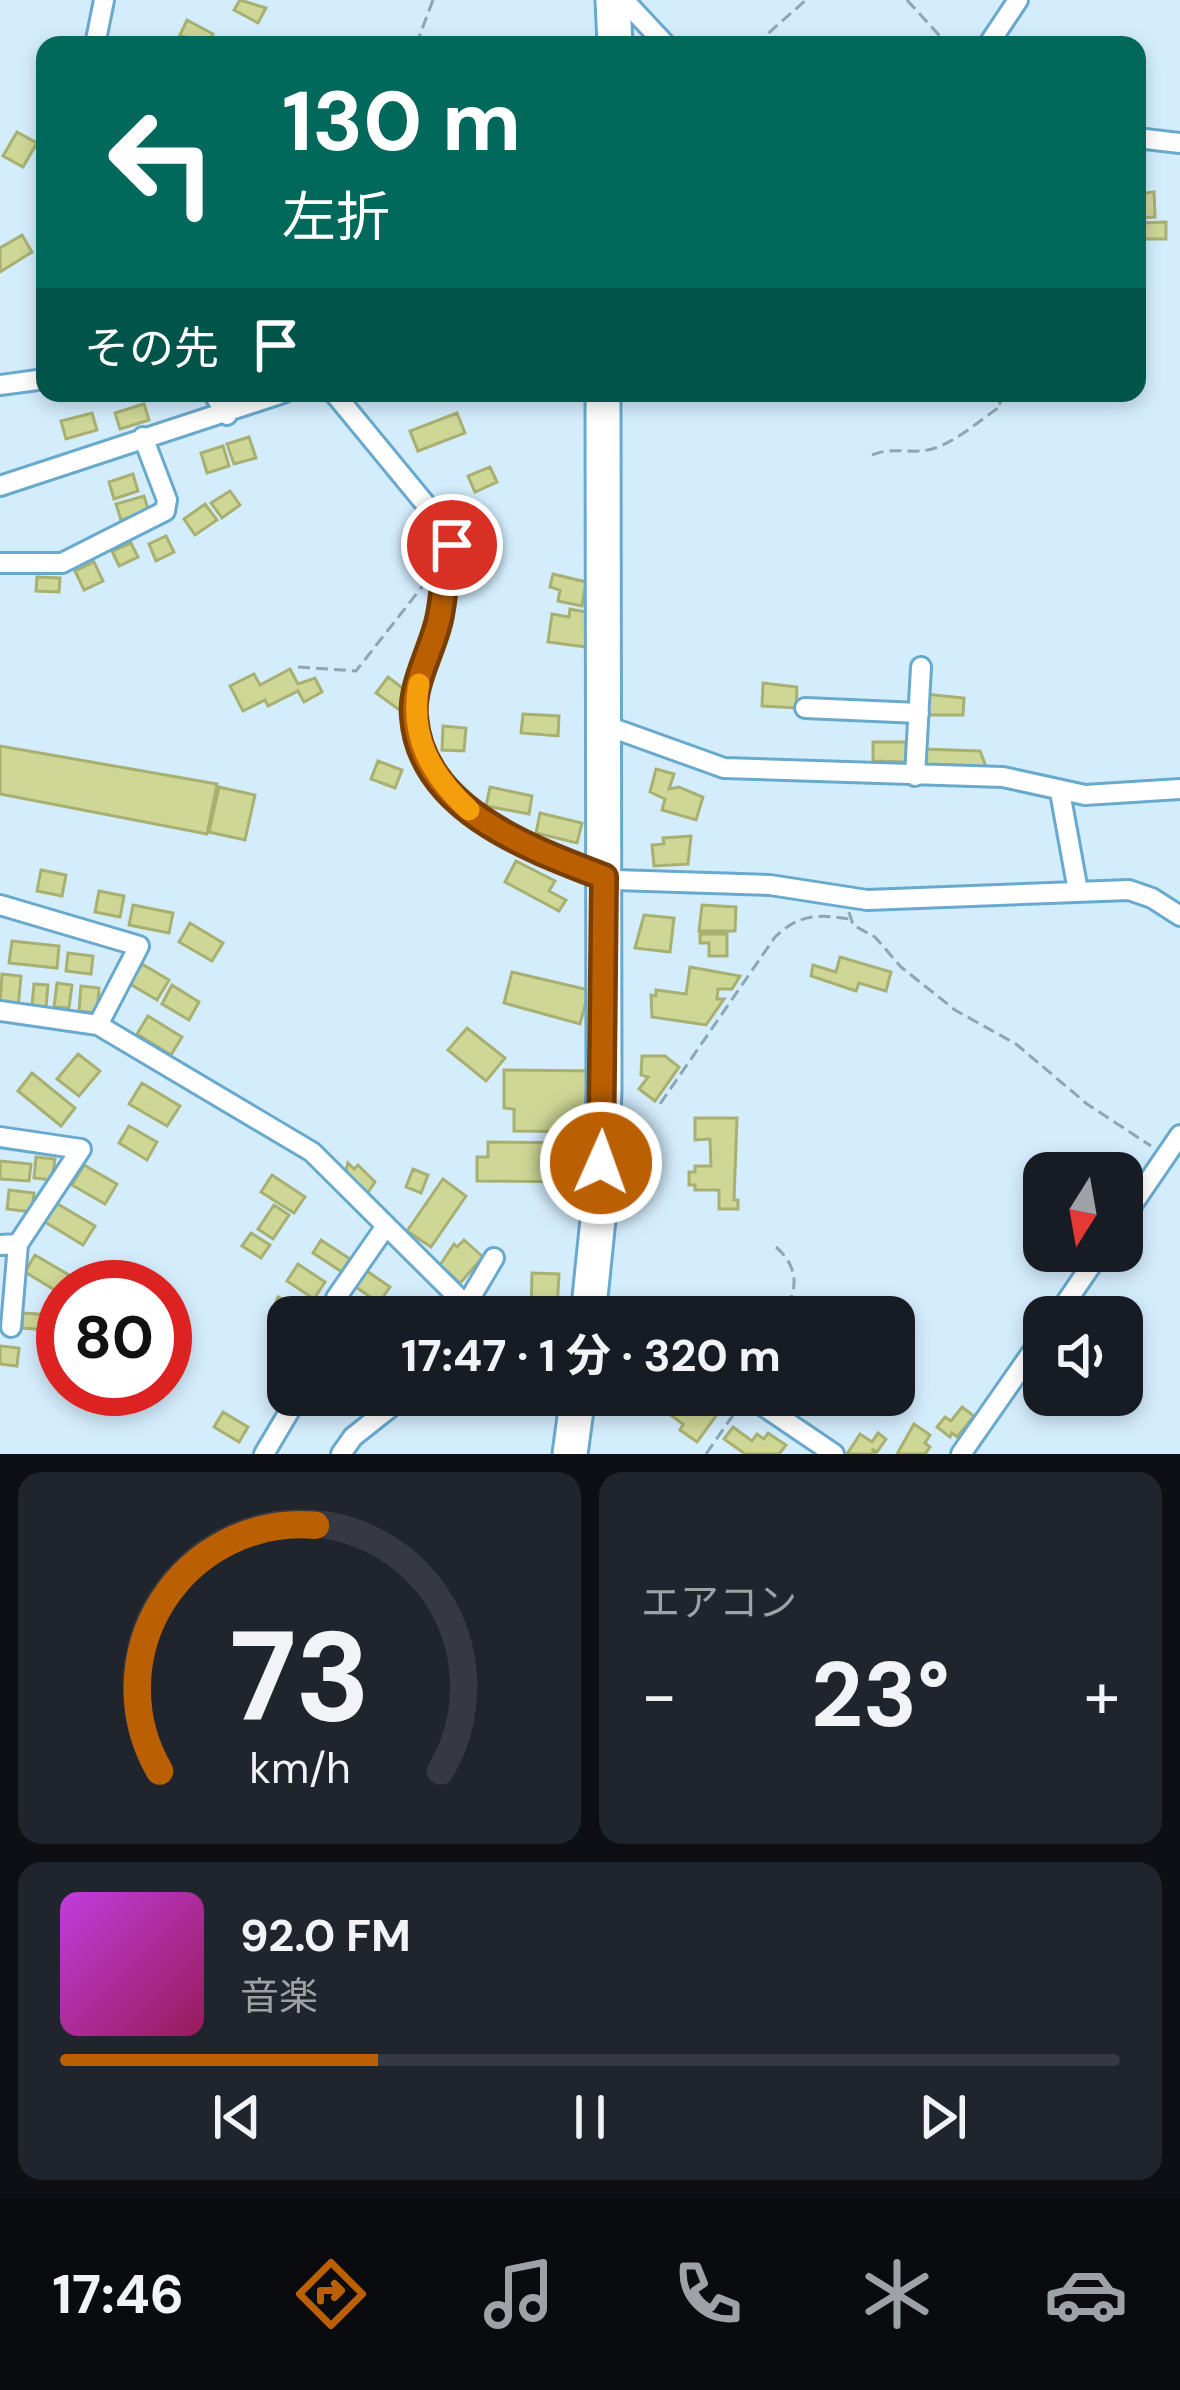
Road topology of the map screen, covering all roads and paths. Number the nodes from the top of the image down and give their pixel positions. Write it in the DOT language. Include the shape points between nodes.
graph roads {
  1 [pos="433,0"];
  2 [pos="602,0"];
  3 [pos="613,0"];
  4 [pos="624,0"];
  5 [pos="806,0"];
  6 [pos="907,0"];
  7 [pos="1018,0"];
  8 [pos="98,2"];
  9 [pos="96,36"];
  10 [pos="419,36"];
  11 [pos="603,36"];
  12 [pos="615,36"];
  13 [pos="658,36"];
  14 [pos="765,36"];
  15 [pos="940,36"];
  16 [pos="994,36"];
  17 [pos="1146,139"];
  18 [pos="1180,143"];
  19 [pos="36,380"];
  20 [pos="0,385"];
  21 [pos="219,402"];
  22 [pos="261,402"];
  23 [pos="342,402"];
  24 [pos="603,402"];
  25 [pos="618,402"];
  26 [pos="999,402"];
  27 [pos="227,415"];
  28 [pos="143,437"];
  29 [pos="872,455"];
  30 [pos="0,486"];
  31 [pos="448,553"];
  32 [pos="0,563"];
  33 [pos="298,667"];
  34 [pos="921,667"];
  35 [pos="805,708"];
  36 [pos="919,713"];
  37 [pos="610,726"];
  38 [pos="915,776"];
  39 [pos="1180,790"];
  40 [pos="1060,792"];
  41 [pos="610,878"];
  42 [pos="1078,891"];
  43 [pos="848,898"];
  44 [pos="0,905"];
  45 [pos="1180,916"];
  46 [pos="851,919"];
  47 [pos="0,1010"];
  48 [pos="98,1025"];
  49 [pos="660,1104"];
  50 [pos="1180,1135"];
  51 [pos="0,1137"];
  52 [pos="1165,1156"];
  53 [pos="1143,1189"];
  54 [pos="386,1226"];
  55 [pos="9,1244"];
  56 [pos="776,1246"];
  57 [pos="494,1258"];
  58 [pos="338,1296"];
  59 [pos="450,1296"];
  60 [pos="476,1296"];
  61 [pos="590,1296"];
  62 [pos="601,1296"];
  63 [pos="792,1296"];
  64 [pos="11,1327"];
  65 [pos="1023,1365"];
  66 [pos="287,1416"];
  67 [pos="379,1416"];
  68 [pos="575,1416"];
  69 [pos="587,1416"];
  70 [pos="732,1416"];
  71 [pos="778,1416"];
  72 [pos="264,1454"];
  73 [pos="341,1454"];
  74 [pos="570,1454"];
  75 [pos="583,1454"];
  76 [pos="706,1454"];
  77 [pos="834,1454"];
  78 [pos="961,1454"];
  1 -- 10 [label="path"];
  2 -- 11 [label="highway"];
  3 -- 12 [label="highway"];
  4 -- 13 [label="street"];
  5 -- 14 [label="path"];
  6 -- 15 [label="path"];
  7 -- 16 [label="street"];
  8 -- 9 [label="street"];
  17 -- 18 [label="street"];
  19 -- 20 [label="street"];
  21 -- 27 [label="street"];
  22 -- 27 [label="street"];
  23 -- 31 [label="street" via="452,533"];
  24 -- 37 [label="highway"];
  25 -- 37 [label="highway"];
  26 -- 29 [label="path" via="943,445"];
  27 -- 28 [label="street"];
  28 -- 30 [label="street"];
  28 -- 32 [label="street" via="165,511 62,563"];
  31 -- 33 [label="path" via="356,671"];
  31 -- 41 [label="street" via="445,597 414,709 423,752 473,814"];
  34 -- 36 [label="street"];
  35 -- 36 [label="street"];
  36 -- 38 [label="street"];
  37 -- 38 [label="street" via="717,767"];
  37 -- 41 [label="highway"];
  38 -- 40 [label="street" via="1003,777"];
  39 -- 40 [label="street"];
  40 -- 42 [label="street"];
  41 -- 43 [label="street" via="770,885"];
  41 -- 61 [label="highway"];
  41 -- 62 [label="highway" via="614,1097"];
  42 -- 43 [label="street"];
  42 -- 45 [label="street" via="1138,892"];
  43 -- 46 [label="path"];
  44 -- 48 [label="street" via="139,946"];
  46 -- 49 [label="path" via="809,916 775,937"];
  46 -- 52 [label="path" via="955,1010 1016,1044"];
  47 -- 48 [label="street"];
  48 -- 54 [label="street" via="312,1152"];
  50 -- 52 [label="street"];
  51 -- 55 [label="street" via="81,1149"];
  52 -- 53 [label="street"];
  54 -- 58 [label="street"];
  54 -- 59 [label="street"];
  55 -- 64 [label="street"];
  56 -- 63 [label="path" via="795,1275"];
  57 -- 60 [label="street"];
  65 -- 78 [label="street"];
  66 -- 72 [label="street"];
  67 -- 73 [label="street"];
  68 -- 74 [label="highway"];
  69 -- 75 [label="highway"];
  70 -- 76 [label="path"];
  71 -- 77 [label="street"];
}
